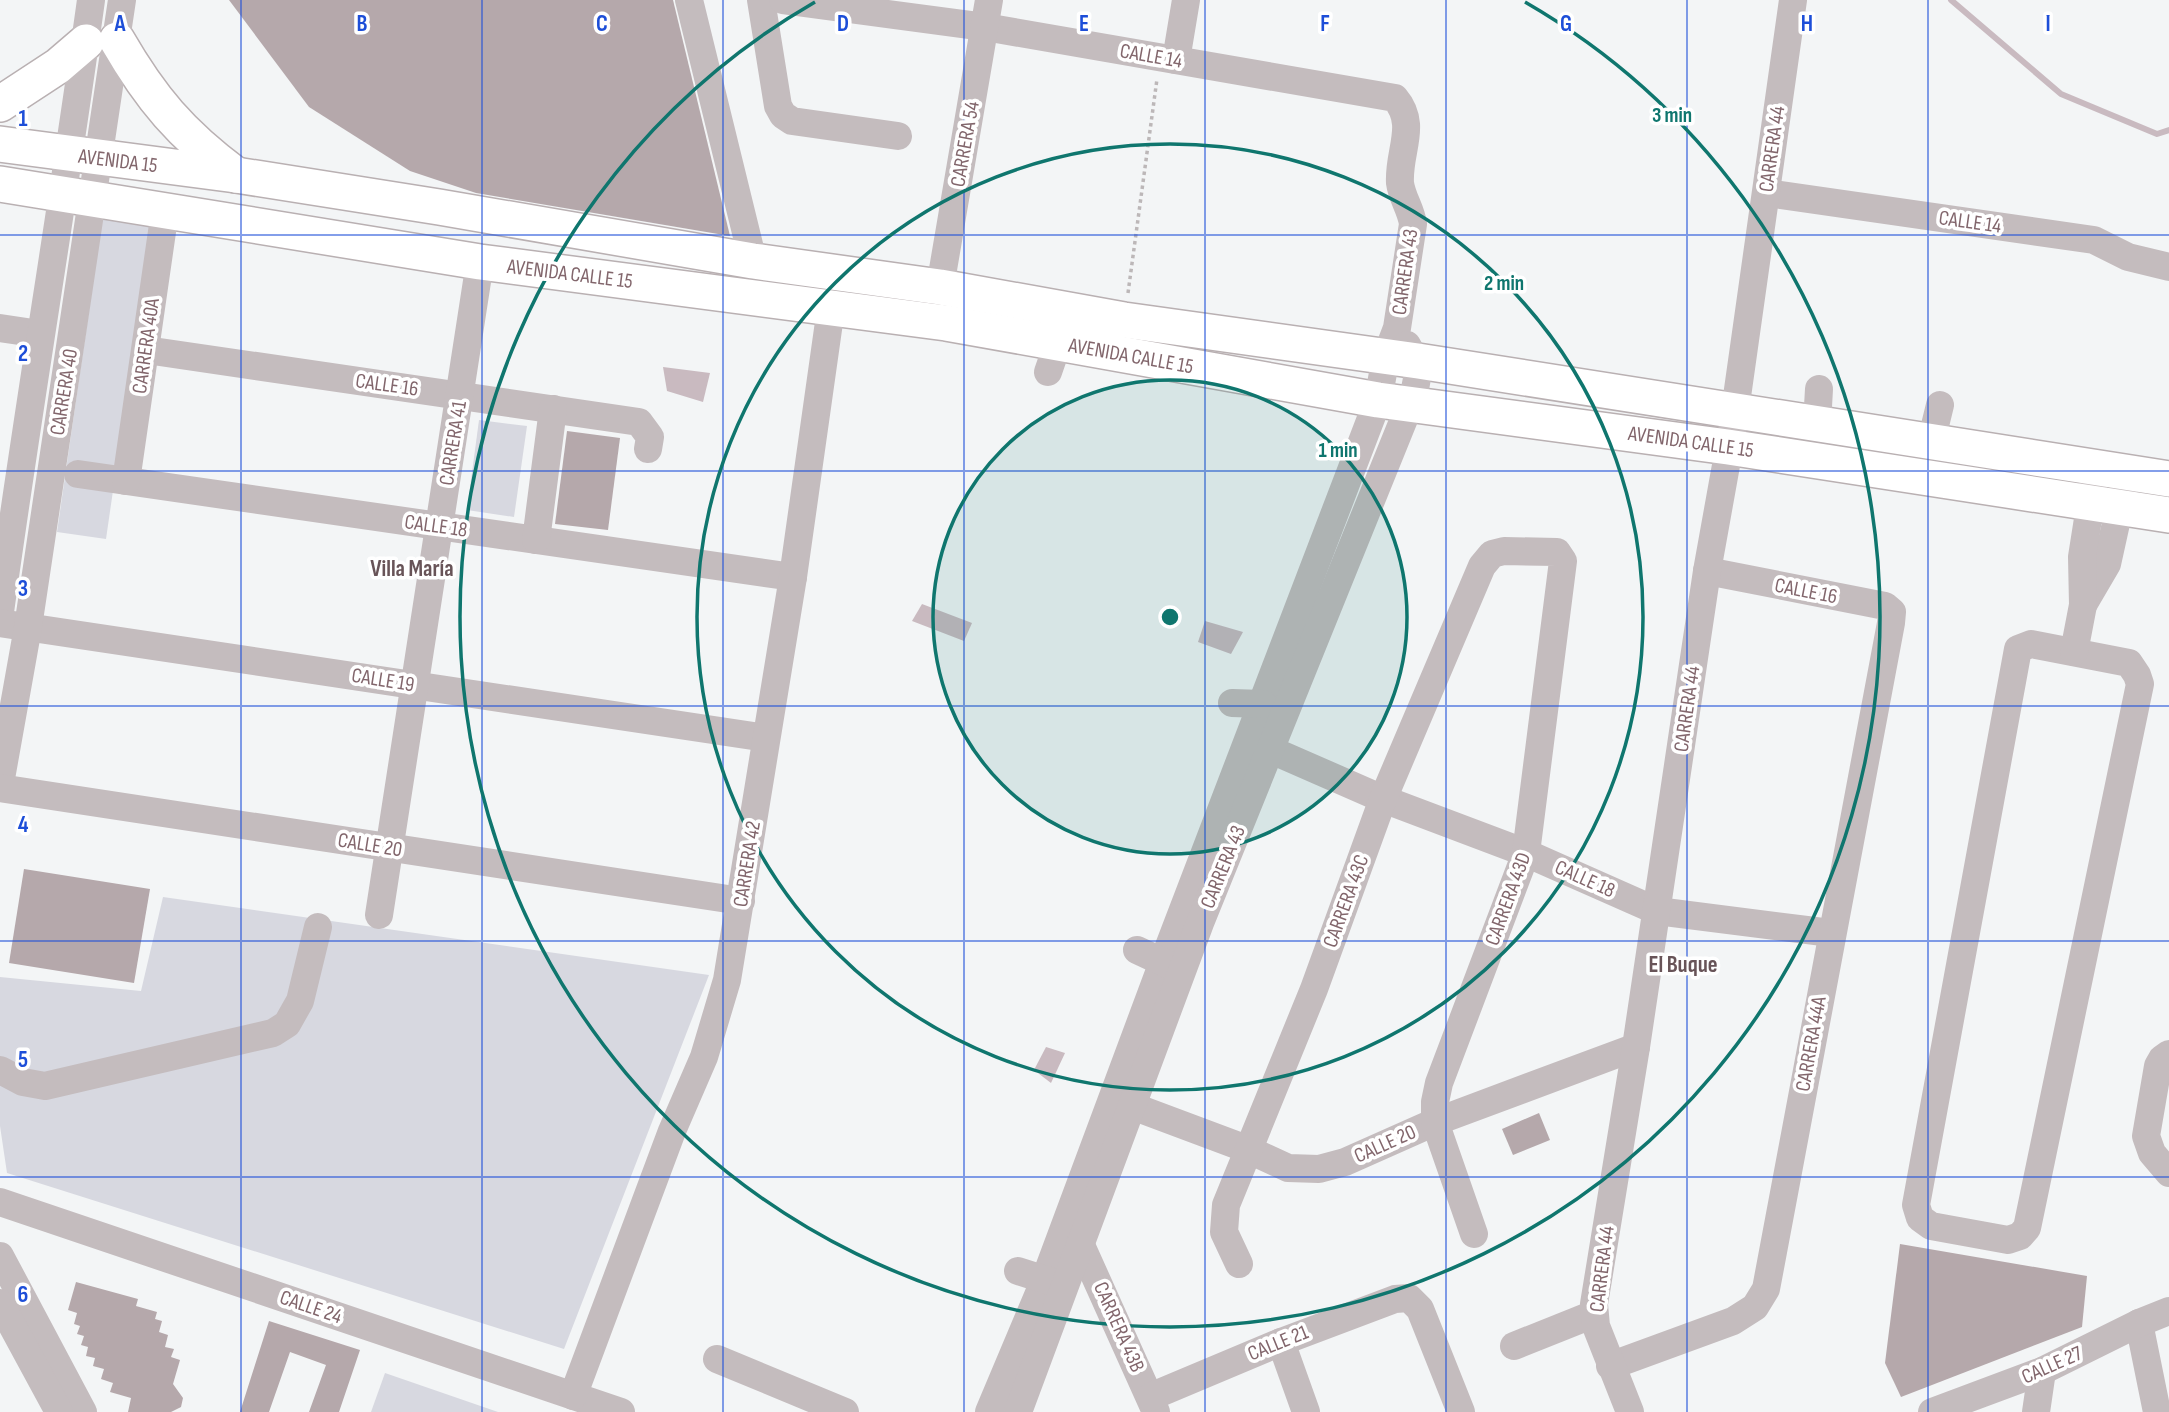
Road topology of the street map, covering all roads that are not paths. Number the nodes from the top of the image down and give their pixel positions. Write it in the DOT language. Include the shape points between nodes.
graph roads {
  1 [pos="91,0"];
  2 [pos="122,0"];
  3 [pos="690,0"];
  4 [pos="761,0"];
  5 [pos="783,0"];
  6 [pos="1186,0"];
  7 [pos="1793,0"];
  8 [pos="987,14"];
  9 [pos="102,41"];
  10 [pos="1168,59"];
  11 [pos="1395,98"];
  12 [pos="0,104"];
  13 [pos="898,136"];
  14 [pos="0,144"];
  15 [pos="84,157"];
  16 [pos="236,175"];
  17 [pos="0,184"];
  18 [pos="1767,193"];
  19 [pos="77,196"];
  20 [pos="165,211"];
  21 [pos="753,261"];
  22 [pos="480,262"];
  23 [pos="2169,267"];
  24 [pos="940,287"];
  25 [pos="831,308"];
  26 [pos="0,328"];
  27 [pos="40,334"];
  28 [pos="1400,349"];
  29 [pos="146,350"];
  30 [pos="1819,389"];
  31 [pos="460,396"];
  32 [pos="1394,402"];
  33 [pos="1940,405"];
  34 [pos="553,409"];
  35 [pos="1734,411"];
  36 [pos="1817,424"];
  37 [pos="1931,442"];
  38 [pos="1728,447"];
  39 [pos="648,449"];
  40 [pos="10,466"];
  41 [pos="2111,470"];
  42 [pos="78,474"];
  43 [pos="2169,479"];
  44 [pos="126,481"];
  45 [pos="2105,505"];
  46 [pos="2169,515"];
  47 [pos="440,526"];
  48 [pos="536,540"];
  49 [pos="1504,551"];
  50 [pos="1707,571"];
  51 [pos="793,578"];
  52 [pos="0,612"];
  53 [pos="0,623"];
  54 [pos="1891,624"];
  55 [pos="28,627"];
  56 [pos="2074,652"];
  57 [pos="415,685"];
  58 [pos="1232,703"];
  59 [pos="1263,704"];
  60 [pos="766,738"];
  61 [pos="1271,750"];
  62 [pos="0,786"];
  63 [pos="1383,799"];
  64 [pos="389,848"];
  65 [pos="1526,853"];
  66 [pos="741,901"];
  67 [pos="1657,911"];
  68 [pos="379,915"];
  69 [pos="318,927"];
  70 [pos="1831,933"];
  71 [pos="1137,950"];
  72 [pos="1173,967"];
  73 [pos="1636,1047"];
  74 [pos="2169,1054"];
  75 [pos="0,1070"];
  76 [pos="1132,1105"];
  77 [pos="1435,1122"];
  78 [pos="1247,1149"];
  79 [pos="2169,1173"];
  80 [pos="0,1202"];
  81 [pos="1474,1234"];
  82 [pos="1080,1243"];
  83 [pos="0,1256"];
  84 [pos="1239,1264"];
  85 [pos="1043,1278"];
  86 [pos="0,1303"];
  87 [pos="2169,1311"];
  88 [pos="1594,1314"];
  89 [pos="2139,1323"];
  90 [pos="1281,1342"];
  91 [pos="1514,1346"];
  92 [pos="717,1359"];
  93 [pos="1610,1366"];
  94 [pos="2042,1371"];
  95 [pos="573,1396"];
  96 [pos="1153,1404"];
  97 [pos="59,1412"];
  98 [pos="83,1412"];
  99 [pos="621,1412"];
  100 [pos="845,1412"];
  101 [pos="989,1412"];
  102 [pos="1018,1412"];
  103 [pos="1306,1412"];
  104 [pos="1461,1412"];
  105 [pos="1630,1412"];
  106 [pos="1932,1412"];
  107 [pos="2036,1412"];
  108 [pos="2157,1412"];
  1 -- 9 [label="street, CARRERA 40"];
  2 -- 9 [label="street, CARRERA 40"];
  3 -- 21 [label="street"];
  4 -- 13 [label="street" via="783,115 792,121"];
  5 -- 8 [label="street, CALLE 14"];
  6 -- 10 [label="street"];
  7 -- 18 [label="street, CARRERA 44"];
  8 -- 10 [label="street, CALLE 14"];
  8 -- 24 [label="street, CARRERA 54"];
  9 -- 12 [label="main road"];
  9 -- 15 [label="street, CARRERA 40"];
  9 -- 16 [label="main road" via="200,148"];
  10 -- 11 [label="street, CALLE 14"];
  11 -- 28 [label="street, CARRERA 43" via="1407,122 1400,180 1413,224"];
  14 -- 15 [label="main road, AVENIDA 15"];
  15 -- 16 [label="main road, AVENIDA 15"];
  15 -- 19 [label="street, CARRERA 40"];
  16 -- 21 [label="main road, AVENIDA CALLE 15"];
  17 -- 19 [label="main road, AVENIDA 15"];
  18 -- 23 [label="street, CALLE 14" via="2094,240 2128,257"];
  18 -- 35 [label="street, CARRERA 44"];
  19 -- 20 [label="main road, AVENIDA CALLE 15"];
  19 -- 27 [label="street, CARRERA 40"];
  19 -- 55 [label="street, CARRERA 40"];
  20 -- 22 [label="main road, AVENIDA CALLE 15"];
  20 -- 29 [label="street, CARRERA 40A"];
  21 -- 24 [label="main road, AVENIDA CALLE 15"];
  22 -- 25 [label="main road, AVENIDA CALLE 15"];
  22 -- 31 [label="street, CARRERA 41"];
  24 -- 28 [label="main road, AVENIDA CALLE 15" via="1124,320"];
  25 -- 32 [label="main road, AVENIDA CALLE 15" via="946,323 1053,357"];
  25 -- 51 [label="street, CARRERA 42"];
  26 -- 27 [label="street"];
  27 -- 40 [label="street, CARRERA 40"];
  28 -- 32 [label="street, CARRERA 43" via="1416,389"];
  28 -- 35 [label="main road, AVENIDA CALLE 15"];
  29 -- 31 [label="street, CALLE 16"];
  29 -- 44 [label="street, CARRERA 40A"];
  30 -- 36 [label="street"];
  31 -- 34 [label="street, CALLE 16"];
  31 -- 47 [label="street, CARRERA 41"];
  32 -- 38 [label="main road, AVENIDA CALLE 15"];
  32 -- 59 [label="street, CARRERA 43"];
  32 -- 61 [label="street, CARRERA 43"];
  33 -- 37 [label="street"];
  34 -- 39 [label="street, CALLE 16" via="639,422 650,437"];
  34 -- 48 [label="street"];
  35 -- 36 [label="main road, AVENIDA CALLE 15"];
  35 -- 38 [label="street, CARRERA 44"];
  36 -- 37 [label="main road, AVENIDA CALLE 15"];
  37 -- 41 [label="main road, AVENIDA CALLE 15"];
  38 -- 45 [label="main road, AVENIDA CALLE 15"];
  38 -- 50 [label="street, CARRERA 44"];
  40 -- 52 [label="street, CARRERA 40"];
  41 -- 43 [label="main road, AVENIDA CALLE 15"];
  41 -- 45 [label="street"];
  42 -- 44 [label="street, CALLE 18"];
  44 -- 47 [label="street, CALLE 18"];
  45 -- 46 [label="main road, AVENIDA CALLE 15"];
  45 -- 56 [label="street" via="2082,557 2083,605"];
  47 -- 48 [label="street, CALLE 18"];
  47 -- 57 [label="street, CARRERA 41"];
  48 -- 51 [label="street, CALLE 18"];
  49 -- 63 [label="street, CARRERA 43C" via="1492,554 1482,566"];
  49 -- 65 [label="street, CARRERA 43D" via="1557,552 1563,561"];
  50 -- 54 [label="street, CALLE 16" via="1885,606 1892,612"];
  50 -- 67 [label="street, CARRERA 44"];
  51 -- 60 [label="street, CARRERA 42"];
  53 -- 55 [label="street, CALLE 19"];
  54 -- 70 [label="street, CARRERA 44A"];
  55 -- 57 [label="street, CALLE 19"];
  55 -- 62 [label="street, CARRERA 40"];
  56 -- 56 [label="street" via="2031,644 2018,649 1916,1205 1920,1218 1931,1226 2008,1240 2027,1228 2140,684 2129,663"];
  57 -- 60 [label="street, CALLE 19"];
  57 -- 64 [label="street, CARRERA 41"];
  58 -- 59 [label="street"];
  59 -- 72 [label="street, CARRERA 43"];
  60 -- 66 [label="street, CARRERA 42"];
  61 -- 63 [label="street, CALLE 18"];
  61 -- 72 [label="street, CARRERA 43"];
  62 -- 64 [label="street, CALLE 20"];
  63 -- 65 [label="street, CALLE 18"];
  63 -- 78 [label="street, CARRERA 43C" via="1314,989"];
  64 -- 66 [label="street, CALLE 20"];
  64 -- 68 [label="street, CARRERA 41"];
  65 -- 67 [label="street, CALLE 18"];
  65 -- 77 [label="street, CARRERA 43D" via="1439,1083"];
  66 -- 95 [label="street, CARRERA 42" via="727,980 704,1057"];
  67 -- 70 [label="street, CALLE 18"];
  67 -- 73 [label="street, CARRERA 44"];
  69 -- 75 [label="street" via="300,1001 287,1024 273,1033 45,1086 23,1082"];
  70 -- 93 [label="street, CARRERA 44A" via="1766,1289 1755,1307 1733,1321"];
  71 -- 72 [label="street"];
  72 -- 76 [label="street, CARRERA 43"];
  72 -- 85 [label="street, CARRERA 43"];
  73 -- 77 [label="street, CALLE 20"];
  73 -- 88 [label="street, CARRERA 44"];
  74 -- 79 [label="street" via="2158,1066 2146,1130 2150,1148"];
  76 -- 78 [label="street, CALLE 20"];
  76 -- 82 [label="street, CARRERA 43"];
  77 -- 78 [label="street, CALLE 20" via="1345,1162 1319,1168 1288,1168"];
  77 -- 81 [label="street, CARRERA 43D"];
  78 -- 84 [label="street, CARRERA 43C" via="1226,1205 1224,1224"];
  80 -- 95 [label="street, CALLE 24"];
  82 -- 85 [label="street, CARRERA 43"];
  82 -- 96 [label="street, CARRERA 43B"];
  83 -- 98 [label="street"];
  85 -- 101 [label="street, CARRERA 43"];
  85 -- 102 [label="street, CARRERA 43"];
  86 -- 97 [label="street"];
  87 -- 89 [label="street, CALLE 27"];
  88 -- 91 [label="street"];
  88 -- 93 [label="street, CARRERA 44"];
  89 -- 94 [label="street, CALLE 27"];
  89 -- 108 [label="street"];
  90 -- 96 [label="street, CALLE 21"];
  90 -- 103 [label="street"];
  90 -- 104 [label="street, CALLE 21" via="1395,1299 1409,1298 1420,1309"];
  92 -- 100 [label="street"];
  93 -- 105 [label="street, CARRERA 44"];
  94 -- 106 [label="street, CALLE 27"];
  94 -- 107 [label="street"];
  95 -- 99 [label="street, CALLE 24"];
}
